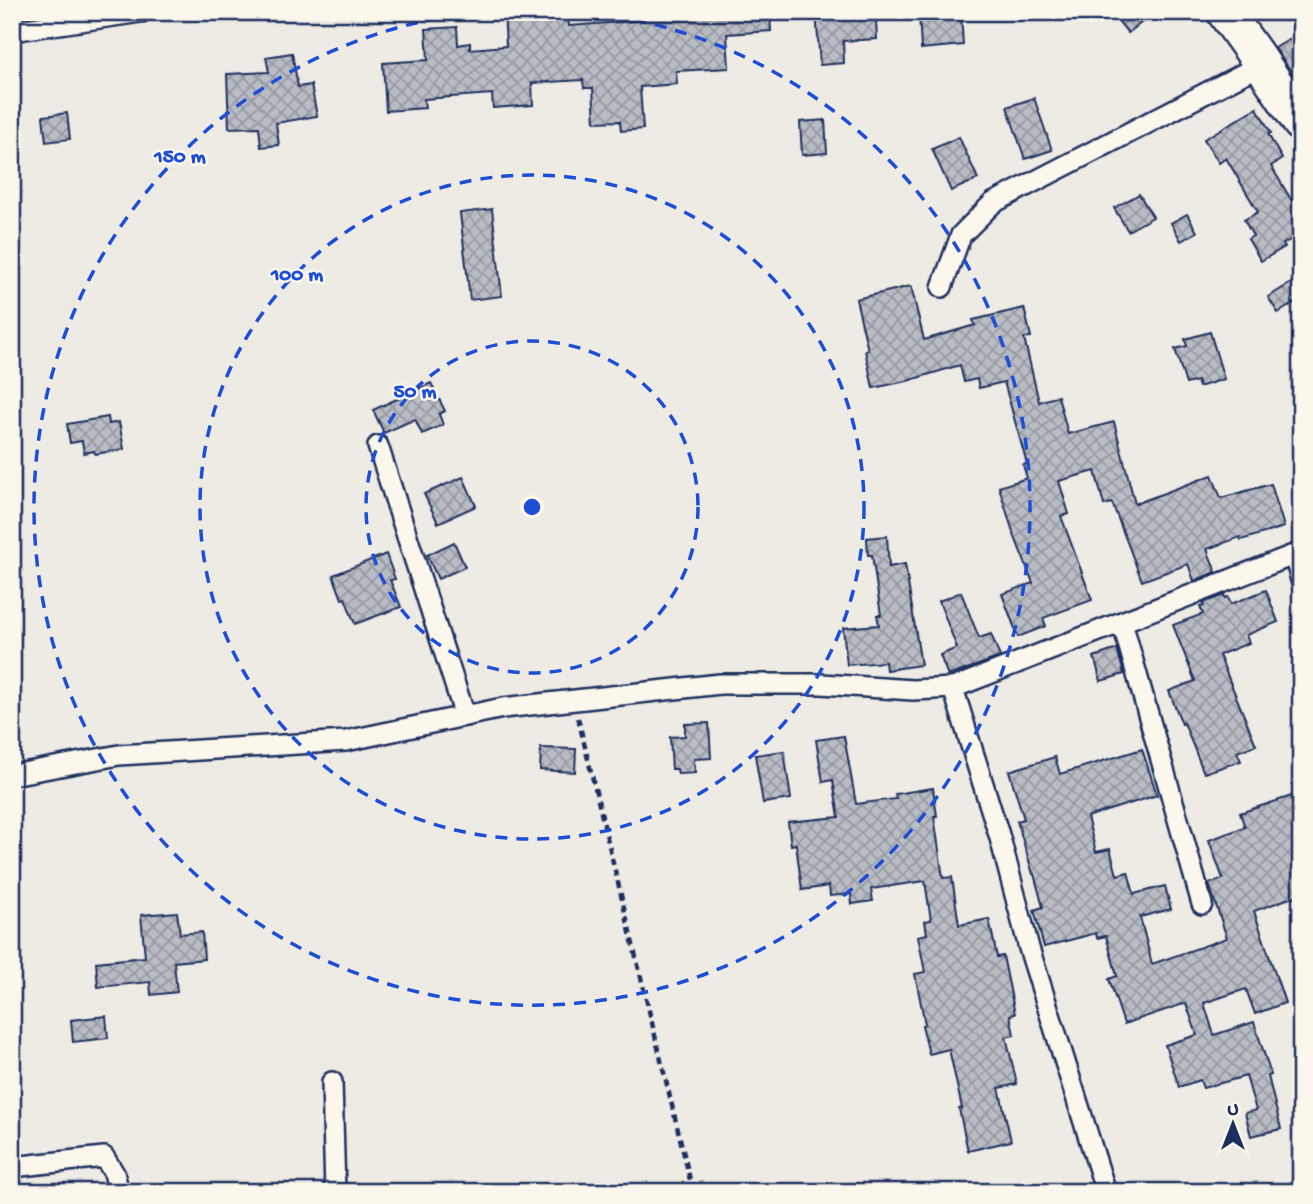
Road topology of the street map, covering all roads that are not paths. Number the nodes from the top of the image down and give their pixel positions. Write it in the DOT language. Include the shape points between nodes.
graph roads {
  1 [pos="141,12"];
  2 [pos="1225,12"];
  3 [pos="12,31"];
  4 [pos="1262,64"];
  5 [pos="1301,123"];
  6 [pos="942,287"];
  7 [pos="378,446"];
  8 [pos="1297,553"];
  9 [pos="1301,580"];
  10 [pos="1122,622"];
  11 [pos="953,688"];
  12 [pos="466,716"];
  13 [pos="12,775"];
  14 [pos="1202,904"];
  15 [pos="332,1082"];
  16 [pos="12,1167"];
  17 [pos="119,1192"];
  18 [pos="335,1192"];
  19 [pos="1107,1192"];
  1 -- 3 [label="street"];
  2 -- 4 [label="highway"];
  4 -- 5 [label="highway"];
  4 -- 6 [label="street" via="993,203 961,235"];
  7 -- 12 [label="street"];
  8 -- 9 [label="street"];
  8 -- 10 [label="street"];
  10 -- 11 [label="street"];
  10 -- 14 [label="street"];
  11 -- 12 [label="street" via="720,684"];
  11 -- 19 [label="street"];
  12 -- 13 [label="street" via="346,741 119,755"];
  15 -- 18 [label="street"];
  16 -- 17 [label="street" via="104,1157"];
}
